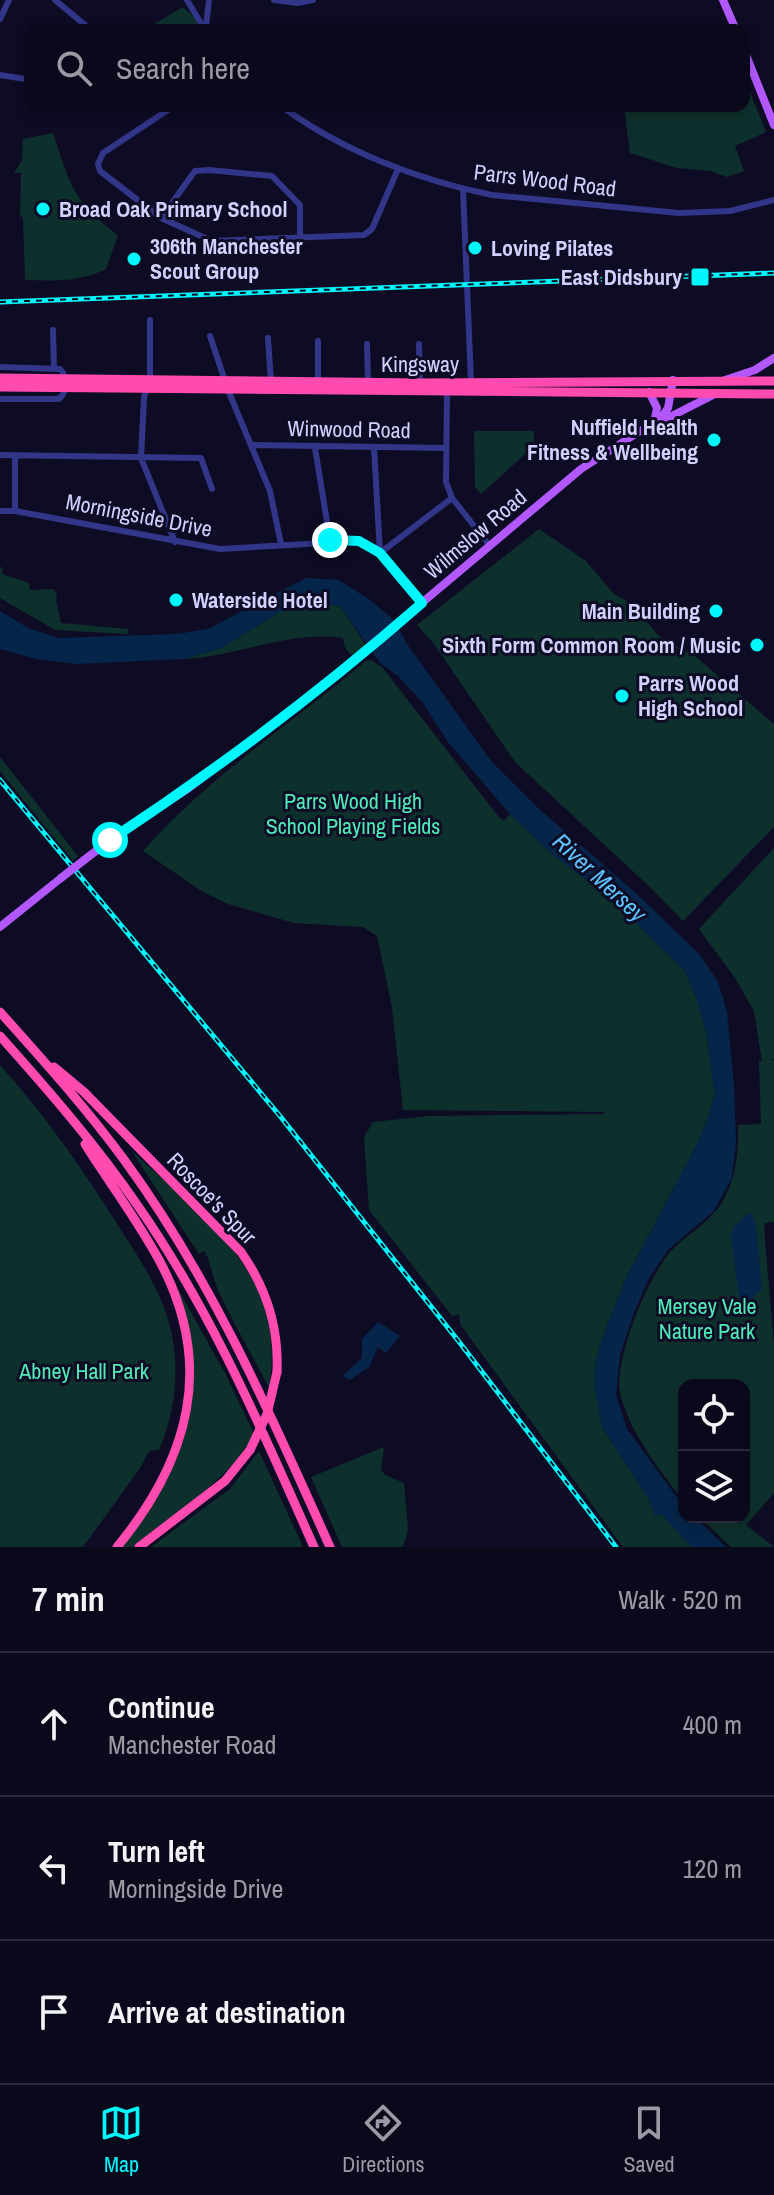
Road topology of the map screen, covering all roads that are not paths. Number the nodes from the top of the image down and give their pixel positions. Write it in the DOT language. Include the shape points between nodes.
graph roads {
  1 [pos="9,0"];
  2 [pos="55,0"];
  3 [pos="187,0"];
  4 [pos="209,0"];
  5 [pos="274,0"];
  6 [pos="313,0"];
  7 [pos="723,0"];
  8 [pos="0,19"];
  9 [pos="84,24"];
  10 [pos="203,24"];
  11 [pos="206,24"];
  12 [pos="733,24"];
  13 [pos="750,65"];
  14 [pos="0,75"];
  15 [pos="24,79"];
  16 [pos="165,112"];
  17 [pos="291,112"];
  18 [pos="774,125"];
  19 [pos="398,169"];
  20 [pos="463,189"];
  21 [pos="774,200"];
  22 [pos="161,218"];
  23 [pos="300,238"];
  24 [pos="150,320"];
  25 [pos="53,330"];
  26 [pos="210,336"];
  27 [pos="268,338"];
  28 [pos="318,341"];
  29 [pos="367,344"];
  30 [pos="419,344"];
  31 [pos="774,358"];
  32 [pos="0,367"];
  33 [pos="54,368"];
  34 [pos="0,378"];
  35 [pos="673,380"];
  36 [pos="318,381"];
  37 [pos="724,381"];
  38 [pos="271,382"];
  39 [pos="368,382"];
  40 [pos="471,382"];
  41 [pos="66,383"];
  42 [pos="420,383"];
  43 [pos="774,384"];
  44 [pos="148,385"];
  45 [pos="227,385"];
  46 [pos="0,387"];
  47 [pos="447,392"];
  48 [pos="649,392"];
  49 [pos="673,392"];
  50 [pos="717,393"];
  51 [pos="774,394"];
  52 [pos="0,399"];
  53 [pos="654,424"];
  54 [pos="252,445"];
  55 [pos="374,447"];
  56 [pos="315,448"];
  57 [pos="445,448"];
  58 [pos="0,455"];
  59 [pos="15,455"];
  60 [pos="141,458"];
  61 [pos="212,489"];
  62 [pos="452,498"];
  63 [pos="0,511"];
  64 [pos="15,511"];
  65 [pos="330,540"];
  66 [pos="175,542"];
  67 [pos="281,544"];
  68 [pos="490,546"];
  69 [pos="380,553"];
  70 [pos="422,603"];
  71 [pos="0,927"];
  72 [pos="0,1012"];
  73 [pos="0,1036"];
  74 [pos="36,1052"];
  75 [pos="60,1103"];
  76 [pos="117,1547"];
  77 [pos="139,1547"];
  78 [pos="314,1547"];
  79 [pos="330,1547"];
  1 -- 8 [label="street"];
  2 -- 9 [label="street"];
  3 -- 10 [label="street"];
  4 -- 11 [label="street"];
  5 -- 6 [label="street"];
  7 -- 12 [label="main road"];
  13 -- 18 [label="main road"];
  14 -- 15 [label="street"];
  16 -- 22 [label="street" via="103,153 98,164 105,176"];
  17 -- 19 [label="street, Parrs Wood Road"];
  19 -- 20 [label="street, Parrs Wood Road"];
  19 -- 23 [label="street" via="372,229 364,235"];
  20 -- 21 [label="street, Parrs Wood Road" via="679,213 730,211"];
  20 -- 40 [label="street"];
  22 -- 23 [label="street" via="212,241"];
  22 -- 23 [label="street" via="195,171 264,174 278,180 300,205"];
  24 -- 44 [label="street"];
  25 -- 33 [label="street"];
  26 -- 45 [label="street"];
  27 -- 38 [label="street"];
  28 -- 36 [label="street"];
  29 -- 39 [label="street"];
  30 -- 42 [label="street"];
  31 -- 37 [label="main road"];
  32 -- 33 [label="street"];
  33 -- 41 [label="street" via="60,369"];
  34 -- 41 [label="highway, Kingsway"];
  35 -- 37 [label="highway, Kingsway"];
  35 -- 40 [label="highway, Kingsway"];
  35 -- 49 [label="main road"];
  36 -- 38 [label="highway, Kingsway"];
  36 -- 39 [label="highway, Kingsway"];
  37 -- 43 [label="highway, Kingsway"];
  38 -- 45 [label="highway, Kingsway"];
  39 -- 42 [label="highway, Kingsway"];
  40 -- 42 [label="highway, Kingsway"];
  41 -- 44 [label="highway, Kingsway"];
  41 -- 46 [label="highway, Kingsway"];
  41 -- 52 [label="street, Kingsway" via="59,399"];
  43 -- 51 [label="main road"];
  44 -- 45 [label="highway, Kingsway"];
  44 -- 60 [label="street"];
  45 -- 47 [label="highway, Kingsway"];
  45 -- 54 [label="street"];
  47 -- 48 [label="highway, Kingsway"];
  47 -- 57 [label="street"];
  48 -- 49 [label="highway, Kingsway"];
  48 -- 53 [label="main road" via="657,408"];
  49 -- 50 [label="highway, Kingsway"];
  49 -- 53 [label="main road, Wilmslow Road"];
  50 -- 51 [label="highway, Kingsway"];
  50 -- 53 [label="main road, Wilmslow Road"];
  53 -- 68 [label="main road, Wilmslow Road" via="581,469"];
  54 -- 56 [label="street, Winwood Road"];
  54 -- 67 [label="street" via="270,491"];
  55 -- 56 [label="street, Winwood Road"];
  55 -- 57 [label="street, Winwood Road"];
  55 -- 69 [label="street"];
  56 -- 65 [label="street"];
  57 -- 62 [label="street"];
  58 -- 59 [label="street"];
  59 -- 60 [label="street"];
  59 -- 64 [label="street"];
  60 -- 61 [label="street" via="201,458"];
  60 -- 66 [label="street"];
  62 -- 68 [label="street"];
  62 -- 69 [label="street"];
  63 -- 64 [label="street, Morningside Drive"];
  64 -- 66 [label="street, Morningside Drive"];
  65 -- 67 [label="street, Morningside Drive"];
  65 -- 69 [label="street, Morningside Drive" via="359,541"];
  66 -- 67 [label="street, Morningside Drive" via="220,549"];
  68 -- 70 [label="main road, Wilmslow Road"];
  69 -- 70 [label="street"];
  70 -- 71 [label="main road, Wilmslow Road, bridge" via="186,790 110,840"];
  72 -- 74 [label="highway"];
  73 -- 75 [label="highway"];
  74 -- 77 [label="highway, Roscoe's Spur, bridge" via="84,1092 241,1252 261,1284 277,1337 277,1372 267,1414 250,1450 225,1481"];
  74 -- 79 [label="highway" via="125,1161 180,1244 255,1380"];
  75 -- 76 [label="highway" via="158,1259 185,1331 188,1409 178,1448 159,1489"];
  75 -- 78 [label="highway" via="140,1208 206,1318"];
}
